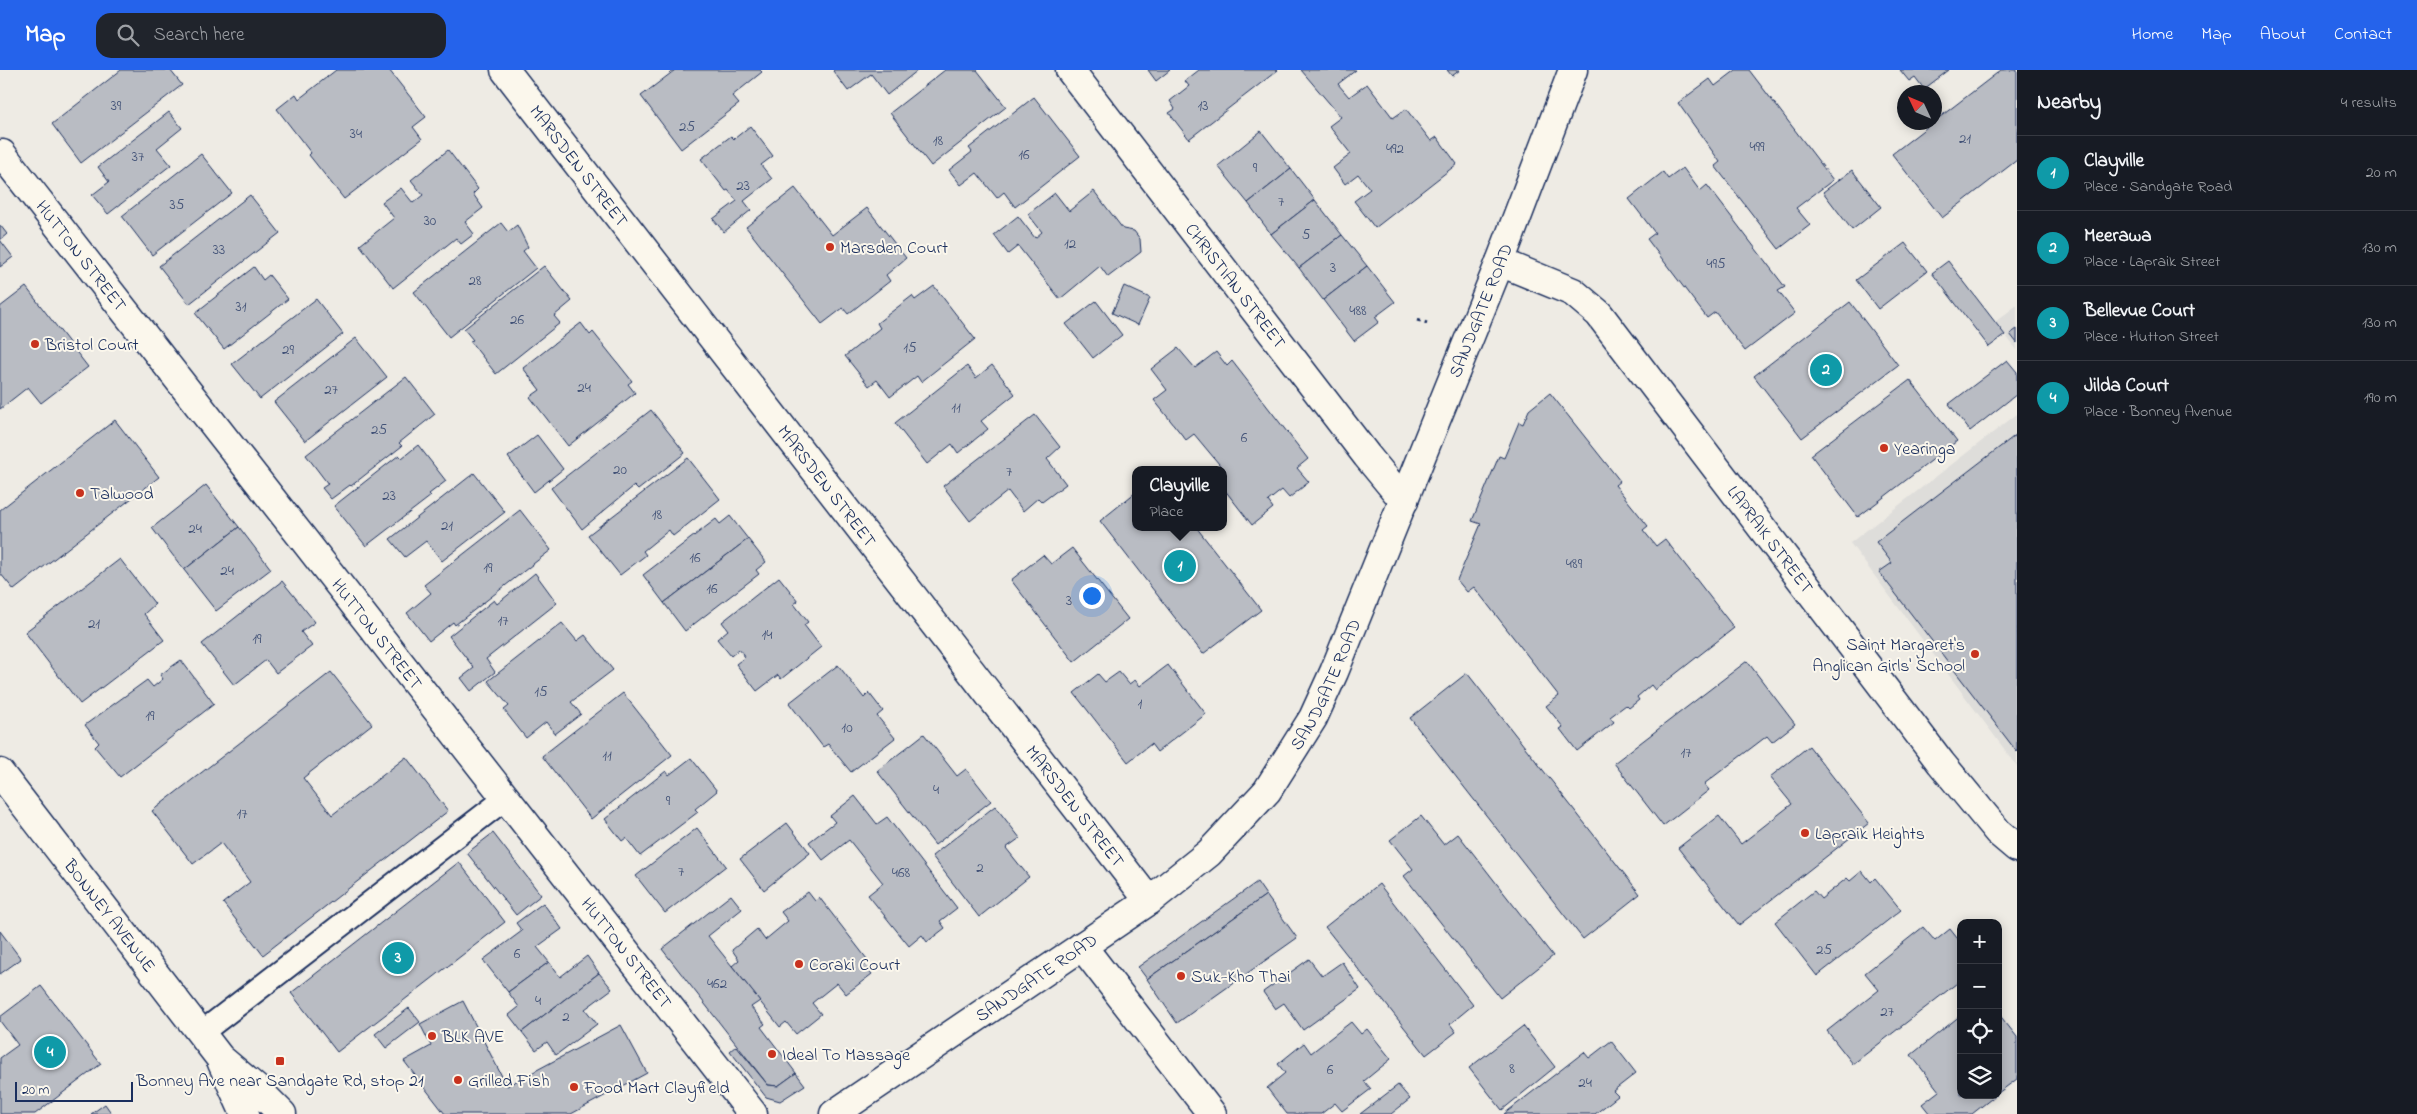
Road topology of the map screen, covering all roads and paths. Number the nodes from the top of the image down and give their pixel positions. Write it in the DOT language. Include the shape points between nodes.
graph roads {
  1 [pos="505,70"];
  2 [pos="1070,70"];
  3 [pos="1573,70"];
  4 [pos="2,154"];
  5 [pos="1500,262"];
  6 [pos="1417,320"];
  7 [pos="1426,323"];
  8 [pos="1404,500"];
  9 [pos="0,773"];
  10 [pos="506,798"];
  11 [pos="2017,848"];
  12 [pos="1149,901"];
  13 [pos="1082,946"];
  14 [pos="201,1033"];
  15 [pos="220,1058"];
  16 [pos="245,1114"];
  17 [pos="282,1114"];
  18 [pos="753,1114"];
  19 [pos="834,1114"];
  20 [pos="1212,1114"];
  1 -- 12 [label="main road, MARSDEN STREET"];
  2 -- 8 [label="main road, CHRISTIAN STREET"];
  3 -- 5 [label="main road, SANDGATE ROAD"];
  4 -- 10 [label="main road, HUTTON STREET"];
  5 -- 8 [label="main road, SANDGATE ROAD"];
  5 -- 11 [label="main road, LAPRAIK STREET" via="1573,292 1599,314 1941,763 1998,832"];
  6 -- 7 [label="path"];
  8 -- 12 [label="main road, SANDGATE ROAD" via="1334,672 1313,718 1289,758 1268,791 1240,822 1209,853"];
  9 -- 14 [label="main road, BONNEY AVENUE"];
  10 -- 14 [label="lane"];
  10 -- 18 [label="main road, HUTTON STREET"];
  12 -- 13 [label="main road, SANDGATE ROAD"];
  13 -- 19 [label="main road, SANDGATE ROAD"];
  13 -- 20 [label="main road"];
  14 -- 15 [label="main road, BONNEY AVENUE"];
  15 -- 16 [label="main road, BONNEY AVENUE"];
  15 -- 17 [label="main road, BONNEY AVENUE"];
}
